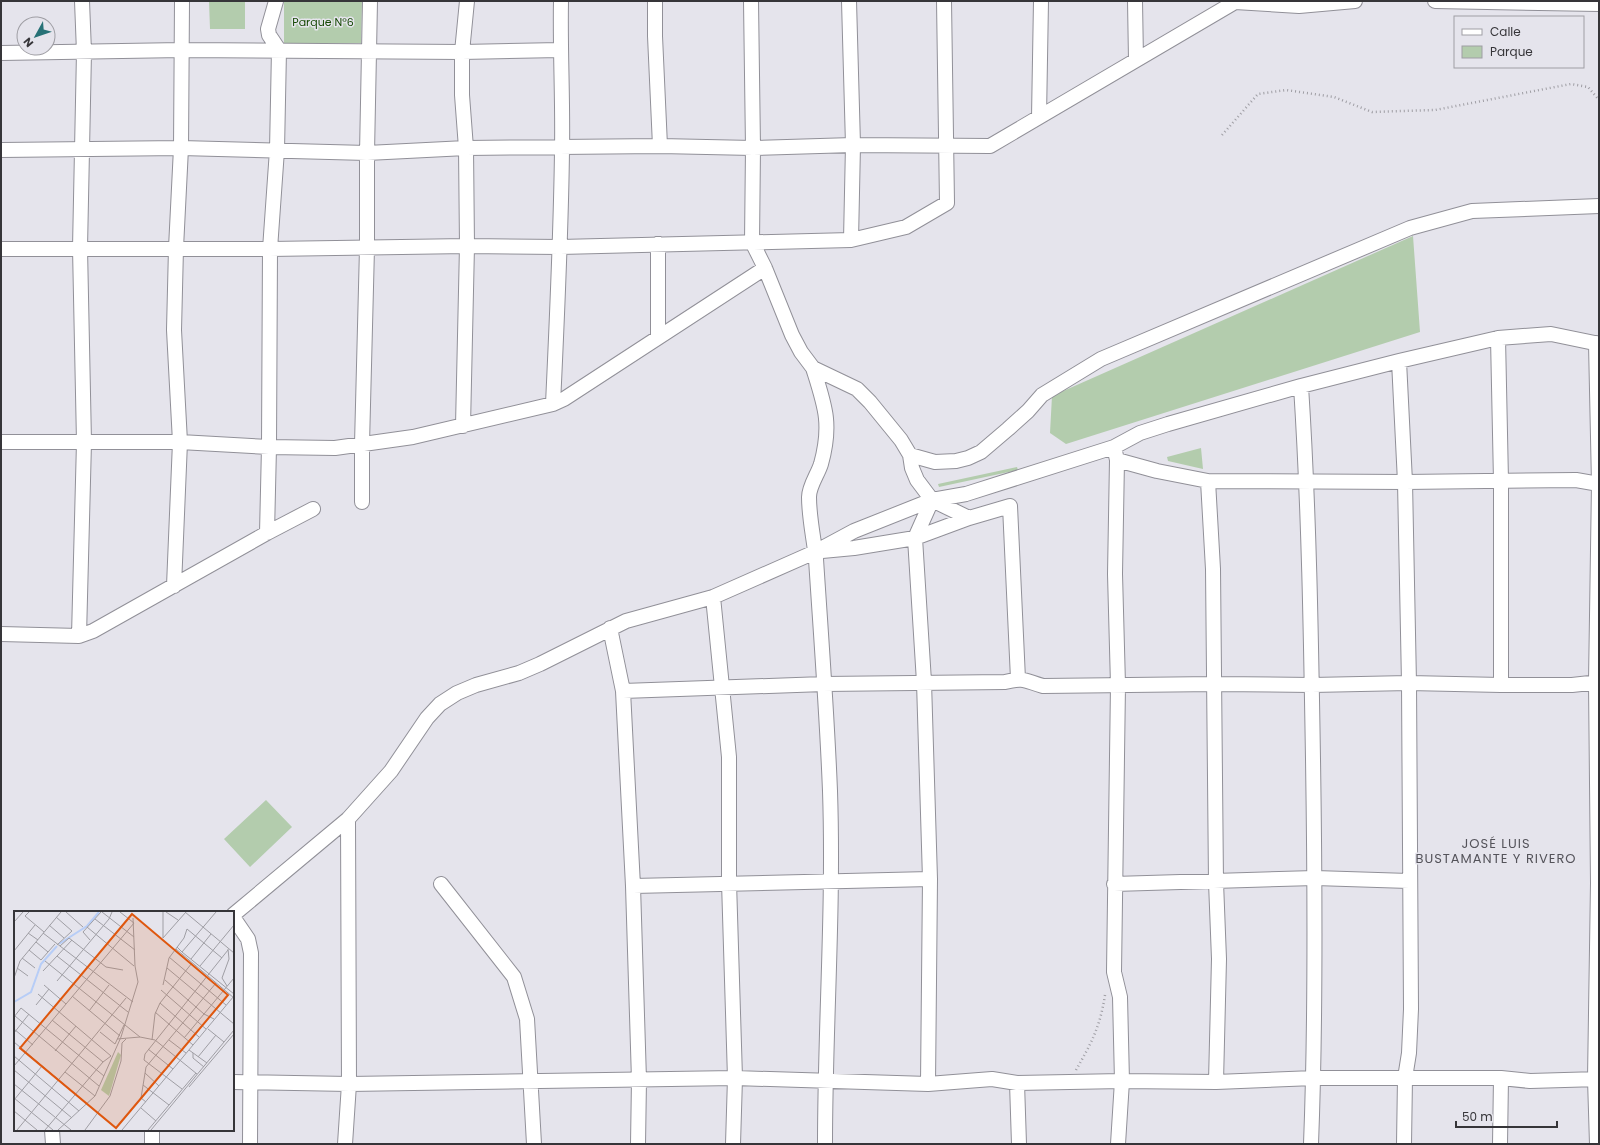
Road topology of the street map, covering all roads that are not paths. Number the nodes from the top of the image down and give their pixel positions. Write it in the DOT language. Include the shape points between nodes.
graph roads {
  1 [pos="82,1"];
  2 [pos="182,1"];
  3 [pos="276,1"];
  4 [pos="370,1"];
  5 [pos="467,1"];
  6 [pos="561,1"];
  7 [pos="655,1"];
  8 [pos="751,1"];
  9 [pos="849,1"];
  10 [pos="944,1"];
  11 [pos="1041,1"];
  12 [pos="1135,1"];
  13 [pos="1355,1"];
  14 [pos="1435,1"];
  15 [pos="1235,2"];
  16 [pos="1599,4"];
  17 [pos="182,50"];
  18 [pos="278,50"];
  19 [pos="560,50"];
  20 [pos="368,51"];
  21 [pos="84,52"];
  22 [pos="462,52"];
  23 [pos="1,53"];
  24 [pos="1136,60"];
  25 [pos="1039,117"];
  26 [pos="853,145"];
  27 [pos="660,146"];
  28 [pos="946,146"];
  29 [pos="562,147"];
  30 [pos="81,148"];
  31 [pos="181,148"];
  32 [pos="466,148"];
  33 [pos="753,148"];
  34 [pos="1,150"];
  35 [pos="277,150"];
  36 [pos="367,153"];
  37 [pos="1599,206"];
  38 [pos="851,240"];
  39 [pos="752,242"];
  40 [pos="658,244"];
  41 [pos="468,246"];
  42 [pos="560,247"];
  43 [pos="80,248"];
  44 [pos="176,248"];
  45 [pos="367,248"];
  46 [pos="1,249"];
  47 [pos="270,249"];
  48 [pos="765,268"];
  49 [pos="658,337"];
  50 [pos="1498,338"];
  51 [pos="1597,344"];
  52 [pos="1399,360"];
  53 [pos="813,368"];
  54 [pos="1301,386"];
  55 [pos="553,404"];
  56 [pos="463,426"];
  57 [pos="1,442"];
  58 [pos="84,442"];
  59 [pos="180,442"];
  60 [pos="362,444"];
  61 [pos="269,447"];
  62 [pos="1115,454"];
  63 [pos="910,455"];
  64 [pos="1208,481"];
  65 [pos="1501,481"];
  66 [pos="1308,482"];
  67 [pos="1405,482"];
  68 [pos="1599,484"];
  69 [pos="932,500"];
  70 [pos="362,502"];
  71 [pos="313,509"];
  72 [pos="969,518"];
  73 [pos="267,533"];
  74 [pos="915,538"];
  75 [pos="815,552"];
  76 [pos="174,586"];
  77 [pos="714,597"];
  78 [pos="610,628"];
  79 [pos="1,634"];
  80 [pos="79,636"];
  81 [pos="1018,679"];
  82 [pos="924,682"];
  83 [pos="1598,682"];
  84 [pos="1410,683"];
  85 [pos="824,684"];
  86 [pos="1215,684"];
  87 [pos="1118,685"];
  88 [pos="1312,685"];
  89 [pos="1501,685"];
  90 [pos="722,686"];
  91 [pos="623,691"];
  92 [pos="348,819"];
  93 [pos="1315,878"];
  94 [pos="930,879"];
  95 [pos="1409,881"];
  96 [pos="729,882"];
  97 [pos="831,882"];
  98 [pos="1216,882"];
  99 [pos="1598,883"];
  100 [pos="441,884"];
  101 [pos="1114,884"];
  102 [pos="633,886"];
  103 [pos="234,915"];
  104 [pos="234,918"];
  105 [pos="735,1078"];
  106 [pos="1314,1078"];
  107 [pos="1405,1078"];
  108 [pos="1501,1078"];
  109 [pos="1597,1079"];
  110 [pos="638,1080"];
  111 [pos="531,1081"];
  112 [pos="825,1081"];
  113 [pos="1122,1081"];
  114 [pos="234,1082"];
  115 [pos="250,1082"];
  116 [pos="1216,1082"];
  117 [pos="1017,1083"];
  118 [pos="349,1084"];
  119 [pos="928,1084"];
  120 [pos="52,1131"];
  121 [pos="152,1131"];
  122 [pos="53,1144"];
  123 [pos="152,1144"];
  124 [pos="250,1144"];
  125 [pos="345,1144"];
  126 [pos="534,1144"];
  127 [pos="638,1144"];
  128 [pos="733,1144"];
  129 [pos="825,1144"];
  130 [pos="1019,1144"];
  131 [pos="1118,1144"];
  132 [pos="1311,1144"];
  133 [pos="1404,1144"];
  134 [pos="1500,1144"];
  135 [pos="1597,1144"];
  1 -- 21 [label="street"];
  2 -- 17 [label="street"];
  3 -- 18 [label="street" via="268,28"];
  4 -- 20 [label="street"];
  5 -- 22 [label="street"];
  6 -- 19 [label="street"];
  7 -- 27 [label="street"];
  8 -- 33 [label="street"];
  9 -- 26 [label="street"];
  10 -- 28 [label="street"];
  11 -- 25 [label="street"];
  12 -- 24 [label="street"];
  13 -- 15 [label="street" via="1299,6"];
  14 -- 16 [label="street"];
  15 -- 24 [label="street"];
  17 -- 18 [label="street"];
  17 -- 21 [label="street"];
  17 -- 31 [label="street"];
  18 -- 20 [label="street"];
  18 -- 35 [label="street"];
  19 -- 22 [label="street"];
  19 -- 29 [label="street"];
  20 -- 22 [label="street"];
  20 -- 36 [label="street"];
  21 -- 23 [label="street"];
  21 -- 30 [label="street"];
  22 -- 32 [label="street"];
  24 -- 25 [label="street"];
  25 -- 28 [label="street" via="990,146"];
  26 -- 28 [label="street"];
  26 -- 33 [label="street"];
  26 -- 38 [label="street"];
  27 -- 29 [label="street"];
  27 -- 33 [label="street"];
  28 -- 38 [label="street" via="947,202 906,227"];
  29 -- 32 [label="street"];
  29 -- 42 [label="street"];
  30 -- 31 [label="street"];
  30 -- 34 [label="street"];
  30 -- 43 [label="street"];
  31 -- 35 [label="street"];
  31 -- 44 [label="street"];
  32 -- 36 [label="street"];
  32 -- 41 [label="street"];
  33 -- 39 [label="street"];
  35 -- 36 [label="street"];
  35 -- 47 [label="street"];
  36 -- 45 [label="street"];
  37 -- 63 [label="street" via="1472,211 1410,228 1101,359 1042,394 1008,429 981,452 968,458 935,462"];
  38 -- 39 [label="street"];
  39 -- 40 [label="street"];
  39 -- 48 [label="street"];
  40 -- 42 [label="street"];
  40 -- 49 [label="street"];
  41 -- 42 [label="street"];
  41 -- 45 [label="street"];
  41 -- 56 [label="street"];
  42 -- 55 [label="street"];
  43 -- 44 [label="street"];
  43 -- 46 [label="street"];
  43 -- 58 [label="street"];
  44 -- 47 [label="street"];
  44 -- 59 [label="street" via="174,330"];
  45 -- 47 [label="street"];
  45 -- 60 [label="street"];
  47 -- 61 [label="street"];
  48 -- 49 [label="street"];
  48 -- 53 [label="street" via="792,335"];
  49 -- 55 [label="street"];
  50 -- 51 [label="street" via="1550,334"];
  50 -- 52 [label="street"];
  50 -- 65 [label="street"];
  51 -- 68 [label="street"];
  52 -- 54 [label="street"];
  52 -- 67 [label="street"];
  53 -- 63 [label="street" via="857,389 886,420"];
  53 -- 75 [label="street" via="827,420 824,452 809,495"];
  54 -- 62 [label="street" via="1140,433"];
  54 -- 66 [label="street"];
  55 -- 56 [label="street"];
  56 -- 60 [label="street" via="413,437"];
  57 -- 58 [label="street"];
  58 -- 59 [label="street"];
  58 -- 80 [label="street"];
  59 -- 61 [label="street"];
  59 -- 76 [label="street"];
  60 -- 61 [label="street" via="335,448"];
  60 -- 70 [label="street"];
  61 -- 73 [label="street"];
  62 -- 64 [label="street" via="1157,471"];
  62 -- 69 [label="street" via="966,494"];
  62 -- 87 [label="street"];
  63 -- 69 [label="street" via="917,480"];
  64 -- 66 [label="street"];
  64 -- 86 [label="street"];
  65 -- 67 [label="street"];
  65 -- 68 [label="street" via="1576,480"];
  65 -- 89 [label="street"];
  66 -- 67 [label="street"];
  66 -- 88 [label="street"];
  67 -- 84 [label="street"];
  68 -- 83 [label="street"];
  69 -- 72 [label="street"];
  69 -- 74 [label="street"];
  69 -- 75 [label="street" via="854,532"];
  71 -- 73 [label="street"];
  72 -- 74 [label="street"];
  72 -- 81 [label="street" via="1010,506"];
  73 -- 76 [label="street"];
  74 -- 75 [label="street"];
  74 -- 82 [label="street"];
  75 -- 77 [label="street"];
  75 -- 85 [label="street"];
  76 -- 80 [label="street" via="93,631"];
  77 -- 78 [label="street" via="646,615"];
  77 -- 90 [label="street"];
  78 -- 91 [label="street"];
  78 -- 92 [label="street" via="551,659 476,685 440,704 427,718 391,771"];
  79 -- 80 [label="street"];
  81 -- 82 [label="street" via="1005,682"];
  81 -- 87 [label="street" via="1043,686"];
  82 -- 85 [label="street"];
  82 -- 94 [label="street"];
  83 -- 89 [label="street" via="1572,685"];
  83 -- 99 [label="street"];
  84 -- 88 [label="street"];
  84 -- 89 [label="street"];
  84 -- 95 [label="street"];
  85 -- 90 [label="street"];
  85 -- 97 [label="street" via="830,790"];
  86 -- 87 [label="street"];
  86 -- 88 [label="street"];
  86 -- 98 [label="street"];
  87 -- 101 [label="street"];
  88 -- 93 [label="street"];
  90 -- 91 [label="street"];
  90 -- 96 [label="street" via="729,757"];
  91 -- 102 [label="street"];
  92 -- 103 [label="street"];
  92 -- 118 [label="street"];
  93 -- 95 [label="street"];
  93 -- 98 [label="street"];
  93 -- 106 [label="street"];
  94 -- 97 [label="street"];
  94 -- 119 [label="street"];
  95 -- 107 [label="street" via="1411,1009"];
  96 -- 97 [label="street"];
  96 -- 102 [label="street"];
  96 -- 105 [label="street"];
  97 -- 112 [label="street"];
  98 -- 101 [label="street"];
  98 -- 116 [label="street" via="1219,959"];
  99 -- 109 [label="street"];
  100 -- 111 [label="street" via="514,977 527,1019"];
  101 -- 113 [label="street" via="1114,972 1120,996"];
  102 -- 110 [label="street"];
  104 -- 115 [label="street" via="248,939 251,953"];
  105 -- 110 [label="street"];
  105 -- 112 [label="street"];
  105 -- 128 [label="street"];
  106 -- 107 [label="street"];
  106 -- 116 [label="street"];
  106 -- 132 [label="street"];
  107 -- 108 [label="street"];
  107 -- 133 [label="street"];
  108 -- 109 [label="street"];
  108 -- 134 [label="street"];
  109 -- 135 [label="street"];
  110 -- 111 [label="street"];
  110 -- 127 [label="street"];
  111 -- 118 [label="street"];
  111 -- 126 [label="street"];
  112 -- 119 [label="street"];
  112 -- 129 [label="street"];
  113 -- 116 [label="street"];
  113 -- 117 [label="street"];
  113 -- 131 [label="street"];
  114 -- 115 [label="street"];
  115 -- 118 [label="street"];
  115 -- 124 [label="street"];
  117 -- 119 [label="street" via="992,1080"];
  117 -- 130 [label="street"];
  118 -- 125 [label="street"];
  120 -- 122 [label="street"];
  121 -- 123 [label="street"];
}
